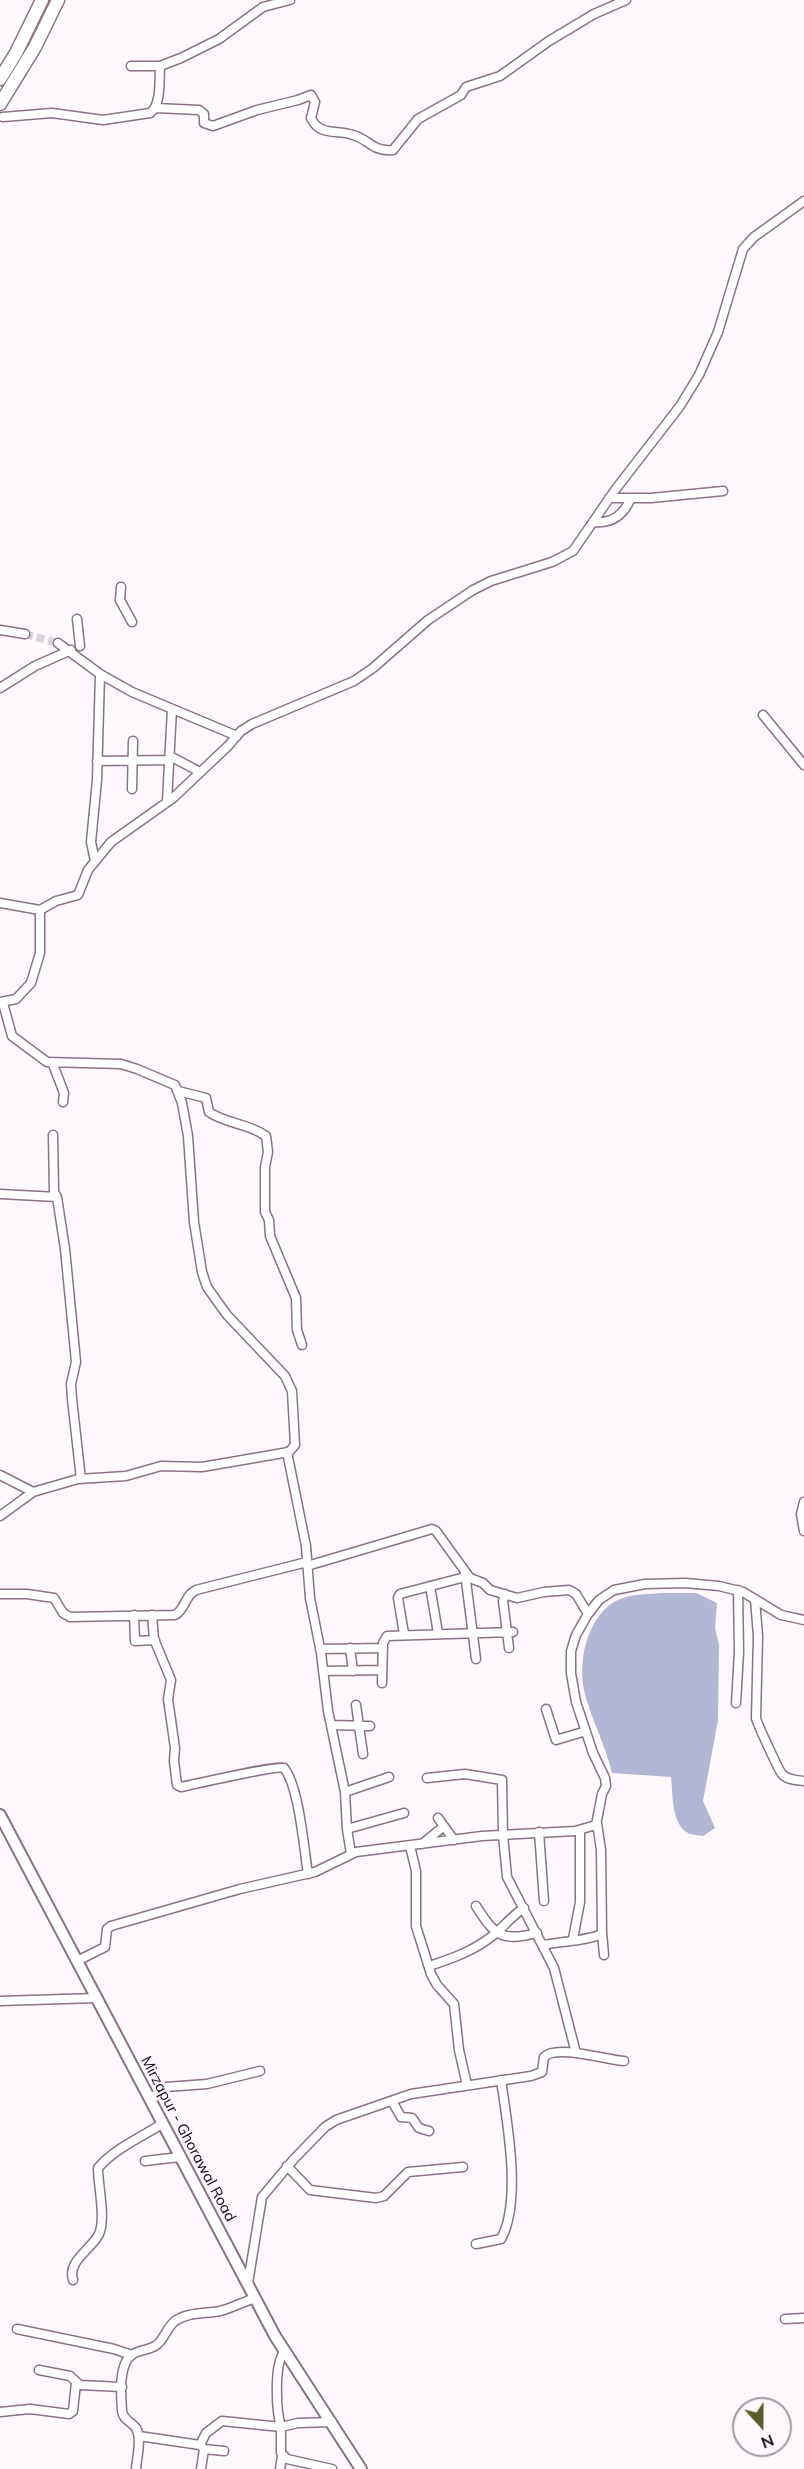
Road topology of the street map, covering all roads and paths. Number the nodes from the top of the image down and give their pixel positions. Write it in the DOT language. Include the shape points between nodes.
graph roads {
  1 [pos="42,0"];
  2 [pos="58,0"];
  3 [pos="290,0"];
  4 [pos="626,0"];
  5 [pos="131,66"];
  6 [pos="160,66"];
  7 [pos="0,79"];
  8 [pos="0,104"];
  9 [pos="156,108"];
  10 [pos="3,117"];
  11 [pos="804,201"];
  12 [pos="723,490"];
  13 [pos="609,498"];
  14 [pos="631,498"];
  15 [pos="594,522"];
  16 [pos="122,587"];
  17 [pos="77,619"];
  18 [pos="132,622"];
  19 [pos="0,630"];
  20 [pos="25,634"];
  21 [pos="58,644"];
  22 [pos="80,646"];
  23 [pos="71,650"];
  24 [pos="100,674"];
  25 [pos="0,688"];
  26 [pos="172,709"];
  27 [pos="763,715"];
  28 [pos="237,736"];
  29 [pos="133,741"];
  30 [pos="170,758"];
  31 [pos="134,760"];
  32 [pos="97,761"];
  33 [pos="804,765"];
  34 [pos="200,772"];
  35 [pos="132,789"];
  36 [pos="168,802"];
  37 [pos="95,861"];
  38 [pos="0,903"];
  39 [pos="40,910"];
  40 [pos="2,1003"];
  41 [pos="52,1062"];
  42 [pos="178,1091"];
  43 [pos="63,1102"];
  44 [pos="53,1135"];
  45 [pos="0,1194"];
  46 [pos="57,1197"];
  47 [pos="302,1345"];
  48 [pos="287,1452"];
  49 [pos="0,1475"];
  50 [pos="81,1479"];
  51 [pos="33,1492"];
  52 [pos="804,1502"];
  53 [pos="0,1516"];
  54 [pos="804,1531"];
  55 [pos="307,1564"];
  56 [pos="465,1575"];
  57 [pos="430,1586"];
  58 [pos="738,1590"];
  59 [pos="0,1594"];
  60 [pos="505,1594"];
  61 [pos="755,1599"];
  62 [pos="588,1614"];
  63 [pos="134,1615"];
  64 [pos="152,1615"];
  65 [pos="804,1620"];
  66 [pos="510,1632"];
  67 [pos="472,1633"];
  68 [pos="404,1634"];
  69 [pos="438,1634"];
  70 [pos="155,1640"];
  71 [pos="350,1648"];
  72 [pos="383,1648"];
  73 [pos="509,1648"];
  74 [pos="320,1649"];
  75 [pos="476,1659"];
  76 [pos="382,1670"];
  77 [pos="323,1671"];
  78 [pos="353,1671"];
  79 [pos="382,1683"];
  80 [pos="736,1703"];
  81 [pos="356,1705"];
  82 [pos="546,1709"];
  83 [pos="331,1725"];
  84 [pos="358,1726"];
  85 [pos="370,1726"];
  86 [pos="585,1731"];
  87 [pos="363,1754"];
  88 [pos="389,1777"];
  89 [pos="428,1778"];
  90 [pos="804,1781"];
  91 [pos="345,1792"];
  92 [pos="404,1813"];
  93 [pos="0,1815"];
  94 [pos="438,1818"];
  95 [pos="597,1823"];
  96 [pos="443,1827"];
  97 [pos="347,1829"];
  98 [pos="580,1830"];
  99 [pos="539,1832"];
  100 [pos="503,1835"];
  101 [pos="454,1840"];
  102 [pos="422,1844"];
  103 [pos="410,1846"];
  104 [pos="351,1854"];
  105 [pos="308,1874"];
  106 [pos="544,1900"];
  107 [pos="476,1906"];
  108 [pos="524,1908"];
  109 [pos="496,1933"];
  110 [pos="602,1933"];
  111 [pos="537,1934"];
  112 [pos="573,1939"];
  113 [pos="544,1945"];
  114 [pos="604,1954"];
  115 [pos="77,1961"];
  116 [pos="429,1966"];
  117 [pos="96,1998"];
  118 [pos="0,2001"];
  119 [pos="576,2053"];
  120 [pos="624,2061"];
  121 [pos="260,2071"];
  122 [pos="501,2080"];
  123 [pos="467,2085"];
  124 [pos="150,2099"];
  125 [pos="392,2101"];
  126 [pos="162,2124"];
  127 [pos="429,2131"];
  128 [pos="180,2157"];
  129 [pos="145,2161"];
  130 [pos="287,2166"];
  131 [pos="463,2167"];
  132 [pos="476,2244"];
  133 [pos="73,2280"];
  134 [pos="248,2283"];
  135 [pos="255,2298"];
  136 [pos="804,2318"];
  137 [pos="785,2319"];
  138 [pos="17,2329"];
  139 [pos="284,2352"];
  140 [pos="132,2355"];
  141 [pos="39,2370"];
  142 [pos="76,2383"];
  143 [pos="122,2387"];
  144 [pos="0,2412"];
  145 [pos="332,2422"];
  146 [pos="281,2427"];
  147 [pos="139,2436"];
  148 [pos="202,2447"];
  149 [pos="224,2451"];
  150 [pos="282,2456"];
  151 [pos="358,2468"];
  152 [pos="136,2469"];
  153 [pos="201,2469"];
  154 [pos="280,2469"];
  155 [pos="332,2469"];
  1 -- 7 [label="highway"];
  2 -- 8 [label="highway"];
  3 -- 6 [label="street" via="263,7 219,39"];
  4 -- 9 [label="street" via="549,41 500,76 466,87 418,119 393,150 369,145 355,135 322,131 311,118 315,102 311,95 210,126 204,123 200,110"];
  5 -- 6 [label="street"];
  6 -- 9 [label="street"];
  9 -- 10 [label="street" via="146,114 103,120 52,112"];
  11 -- 13 [label="street" via="743,249 715,340 699,375"];
  12 -- 14 [label="street"];
  13 -- 14 [label="street"];
  13 -- 15 [label="street"];
  14 -- 15 [label="street" via="619,516"];
  15 -- 28 [label="street" via="566,556 473,590 428,620 354,681 252,724"];
  16 -- 18 [label="street" via="120,600"];
  17 -- 22 [label="street"];
  19 -- 20 [label="street"];
  21 -- 23 [label="street"];
  23 -- 24 [label="street"];
  23 -- 25 [label="street"];
  24 -- 26 [label="street"];
  24 -- 32 [label="street"];
  26 -- 28 [label="street"];
  26 -- 30 [label="street"];
  27 -- 33 [label="street"];
  28 -- 34 [label="street"];
  29 -- 31 [label="street"];
  30 -- 31 [label="street"];
  30 -- 34 [label="street"];
  30 -- 36 [label="street"];
  31 -- 32 [label="street"];
  31 -- 35 [label="street"];
  32 -- 37 [label="street" via="91,842"];
  34 -- 36 [label="street"];
  36 -- 37 [label="street" via="111,842"];
  37 -- 39 [label="street" via="78,895"];
  38 -- 39 [label="street"];
  39 -- 40 [label="street" via="40,952 31,983 16,999"];
  40 -- 41 [label="street" via="12,1036 42,1060"];
  41 -- 42 [label="street" via="121,1064 168,1081"];
  41 -- 43 [label="street" via="64,1093"];
  42 -- 47 [label="street" via="207,1098 209,1112 216,1117 253,1127 266,1137 265,1212 270,1236 296,1298 297,1330"];
  42 -- 48 [label="street" via="189,1146 202,1272 219,1305 290,1384 296,1445"];
  44 -- 46 [label="street"];
  45 -- 46 [label="street"];
  46 -- 50 [label="street" via="76,1362 71,1391"];
  48 -- 50 [label="street" via="202,1467 161,1466 126,1476"];
  48 -- 55 [label="street"];
  49 -- 51 [label="street"];
  50 -- 51 [label="street"];
  51 -- 53 [label="street"];
  52 -- 54 [label="street"];
  55 -- 56 [label="street" via="432,1529"];
  55 -- 64 [label="street" via="196,1590 187,1596 178,1614"];
  55 -- 74 [label="street"];
  56 -- 57 [label="street"];
  56 -- 60 [label="street"];
  56 -- 67 [label="street"];
  57 -- 68 [label="street" via="399,1595"];
  57 -- 69 [label="street"];
  58 -- 61 [label="street"];
  58 -- 62 [label="street" via="685,1583 623,1587 607,1594"];
  58 -- 80 [label="street"];
  59 -- 63 [label="street" via="54,1598 70,1617"];
  60 -- 62 [label="street" via="517,1598 569,1590 576,1594"];
  60 -- 66 [label="street"];
  61 -- 65 [label="street" via="781,1615"];
  61 -- 90 [label="street" via="757,1725 780,1773"];
  62 -- 86 [label="street" via="571,1651 576,1702"];
  63 -- 64 [label="street"];
  63 -- 70 [label="street" via="136,1642"];
  64 -- 70 [label="street"];
  66 -- 67 [label="street"];
  66 -- 73 [label="street"];
  67 -- 69 [label="street"];
  67 -- 75 [label="street"];
  68 -- 69 [label="street"];
  68 -- 72 [label="street" via="387,1636"];
  70 -- 105 [label="street" via="171,1675 168,1699 177,1785 284,1768 294,1793"];
  71 -- 72 [label="street"];
  71 -- 74 [label="street"];
  71 -- 78 [label="street"];
  72 -- 76 [label="street"];
  74 -- 77 [label="street"];
  76 -- 78 [label="street"];
  76 -- 79 [label="street"];
  77 -- 78 [label="street"];
  77 -- 83 [label="street"];
  81 -- 84 [label="street"];
  82 -- 86 [label="street" via="556,1740"];
  83 -- 84 [label="street"];
  83 -- 91 [label="street"];
  84 -- 85 [label="street"];
  84 -- 87 [label="street"];
  86 -- 95 [label="street" via="606,1782"];
  88 -- 91 [label="street"];
  89 -- 100 [label="street" via="465,1774 500,1778"];
  91 -- 97 [label="street"];
  92 -- 97 [label="street"];
  93 -- 115 [label="main road, Mirzapur - Ghorawal Road"];
  94 -- 96 [label="street"];
  95 -- 98 [label="street"];
  95 -- 110 [label="street"];
  96 -- 101 [label="street"];
  96 -- 102 [label="street"];
  97 -- 104 [label="street"];
  98 -- 99 [label="street"];
  98 -- 112 [label="street" via="580,1902"];
  99 -- 100 [label="street"];
  99 -- 106 [label="street"];
  100 -- 101 [label="street"];
  100 -- 108 [label="street" via="507,1877"];
  101 -- 102 [label="street"];
  102 -- 103 [label="street"];
  103 -- 104 [label="street"];
  103 -- 116 [label="street" via="416,1871 416,1926"];
  104 -- 105 [label="street"];
  105 -- 115 [label="street" via="111,1926 107,1929 105,1947"];
  107 -- 109 [label="street"];
  108 -- 109 [label="street"];
  108 -- 111 [label="street"];
  109 -- 111 [label="street" via="511,1938"];
  109 -- 116 [label="street" via="466,1953"];
  110 -- 112 [label="street" via="596,1938"];
  110 -- 114 [label="street"];
  111 -- 113 [label="street"];
  112 -- 113 [label="street"];
  113 -- 119 [label="street" via="561,1988"];
  115 -- 117 [label="main road, Mirzapur - Ghorawal Road"];
  116 -- 123 [label="street" via="437,1985 454,2004"];
  117 -- 118 [label="street"];
  117 -- 124 [label="main road, Mirzapur - Ghorawal Road"];
  119 -- 120 [label="street"];
  119 -- 122 [label="street" via="547,2054 542,2072"];
  121 -- 124 [label="street" via="207,2084 166,2087"];
  122 -- 123 [label="street"];
  122 -- 132 [label="street" via="512,2196 501,2239"];
  123 -- 125 [label="street"];
  124 -- 126 [label="main road, Mirzapur - Ghorawal Road"];
  125 -- 127 [label="street" via="401,2117 412,2118 419,2128"];
  125 -- 130 [label="street" via="336,2120"];
  126 -- 128 [label="main road, Mirzapur - Ghorawal Road"];
  126 -- 133 [label="street" via="98,2168 100,2231 92,2246 72,2266"];
  128 -- 129 [label="street"];
  128 -- 134 [label="main road, Mirzapur - Ghorawal Road"];
  130 -- 131 [label="street" via="310,2190 376,2198 384,2196 408,2172"];
  130 -- 134 [label="street" via="262,2197"];
  134 -- 135 [label="main road, Mirzapur - Ghorawal Road"];
  135 -- 139 [label="main road, Mirzapur - Ghorawal Road"];
  135 -- 140 [label="street" via="221,2311 176,2320 157,2345"];
  136 -- 137 [label="street"];
  138 -- 140 [label="street"];
  139 -- 145 [label="main road, Mirzapur - Ghorawal Road"];
  139 -- 146 [label="street" via="278,2362"];
  140 -- 143 [label="street" via="124,2363"];
  141 -- 142 [label="street" via="70,2376"];
  142 -- 143 [label="street"];
  142 -- 144 [label="street" via="73,2411 69,2415 30,2409"];
  143 -- 147 [label="street" via="123,2416 135,2426"];
  145 -- 146 [label="street"];
  145 -- 151 [label="main road, Mirzapur - Ghorawal Road"];
  146 -- 148 [label="street" via="222,2421 206,2433"];
  146 -- 150 [label="street"];
  147 -- 148 [label="street"];
  147 -- 152 [label="street"];
  148 -- 149 [label="street"];
  148 -- 153 [label="street"];
  150 -- 154 [label="street"];
  150 -- 155 [label="street"];
}
